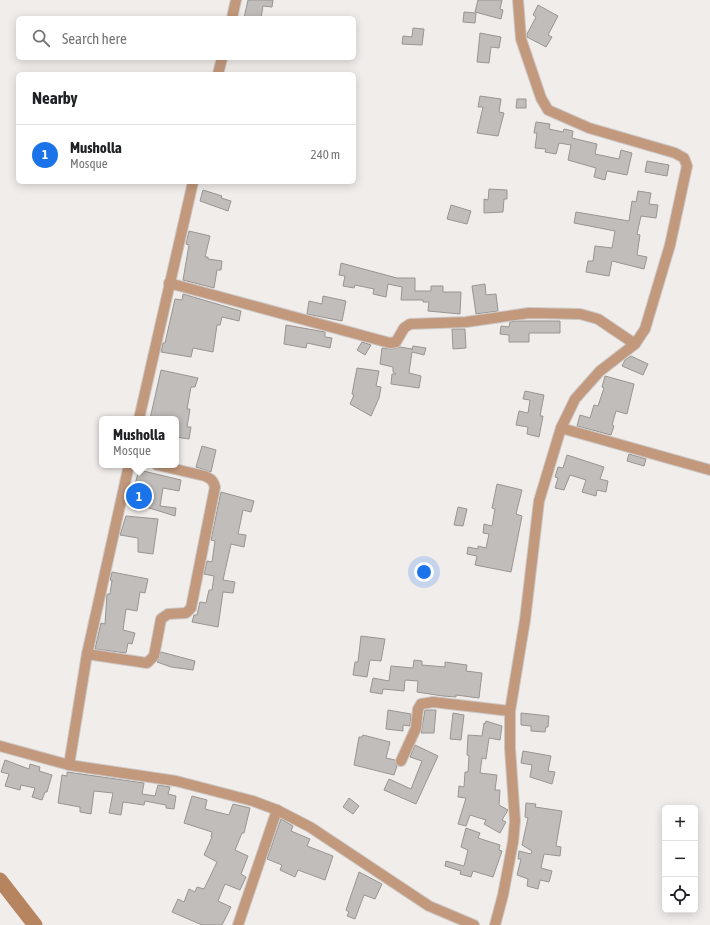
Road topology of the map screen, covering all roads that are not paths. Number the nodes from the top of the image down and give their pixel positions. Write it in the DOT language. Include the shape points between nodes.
graph roads {
  1 [pos="236,0"];
  2 [pos="518,0"];
  3 [pos="232,16"];
  4 [pos="222,60"];
  5 [pos="218,72"];
  6 [pos="193,184"];
  7 [pos="169,283"];
  8 [pos="636,344"];
  9 [pos="140,416"];
  10 [pos="561,428"];
  11 [pos="128,468"];
  12 [pos="170,468"];
  13 [pos="710,470"];
  14 [pos="87,654"];
  15 [pos="510,711"];
  16 [pos="0,746"];
  17 [pos="401,761"];
  18 [pos="69,765"];
  19 [pos="277,810"];
  20 [pos="238,925"];
  21 [pos="474,925"];
  22 [pos="495,925"];
  1 -- 3 [label="street"];
  2 -- 8 [label="street" via="521,39 541,98 548,110 589,128 675,153 687,162 658,289 645,329"];
  4 -- 5 [label="street"];
  6 -- 7 [label="street"];
  7 -- 8 [label="street" via="390,343 396,342 404,328 410,324 466,322 530,313 562,313 598,319"];
  7 -- 9 [label="street"];
  8 -- 10 [label="street" via="586,385 575,399"];
  10 -- 13 [label="street"];
  10 -- 15 [label="street" via="540,501"];
  11 -- 14 [label="street"];
  12 -- 14 [label="street" via="205,476 214,482 215,487 191,608 186,614 168,614 160,619 154,656 147,663"];
  14 -- 18 [label="street"];
  15 -- 17 [label="street" via="433,702 421,704 416,728"];
  15 -- 22 [label="street" via="515,821 503,895"];
  16 -- 18 [label="street"];
  18 -- 19 [label="street" via="176,781 254,801"];
  19 -- 20 [label="street"];
  19 -- 21 [label="street" via="310,827 429,906"];
}
